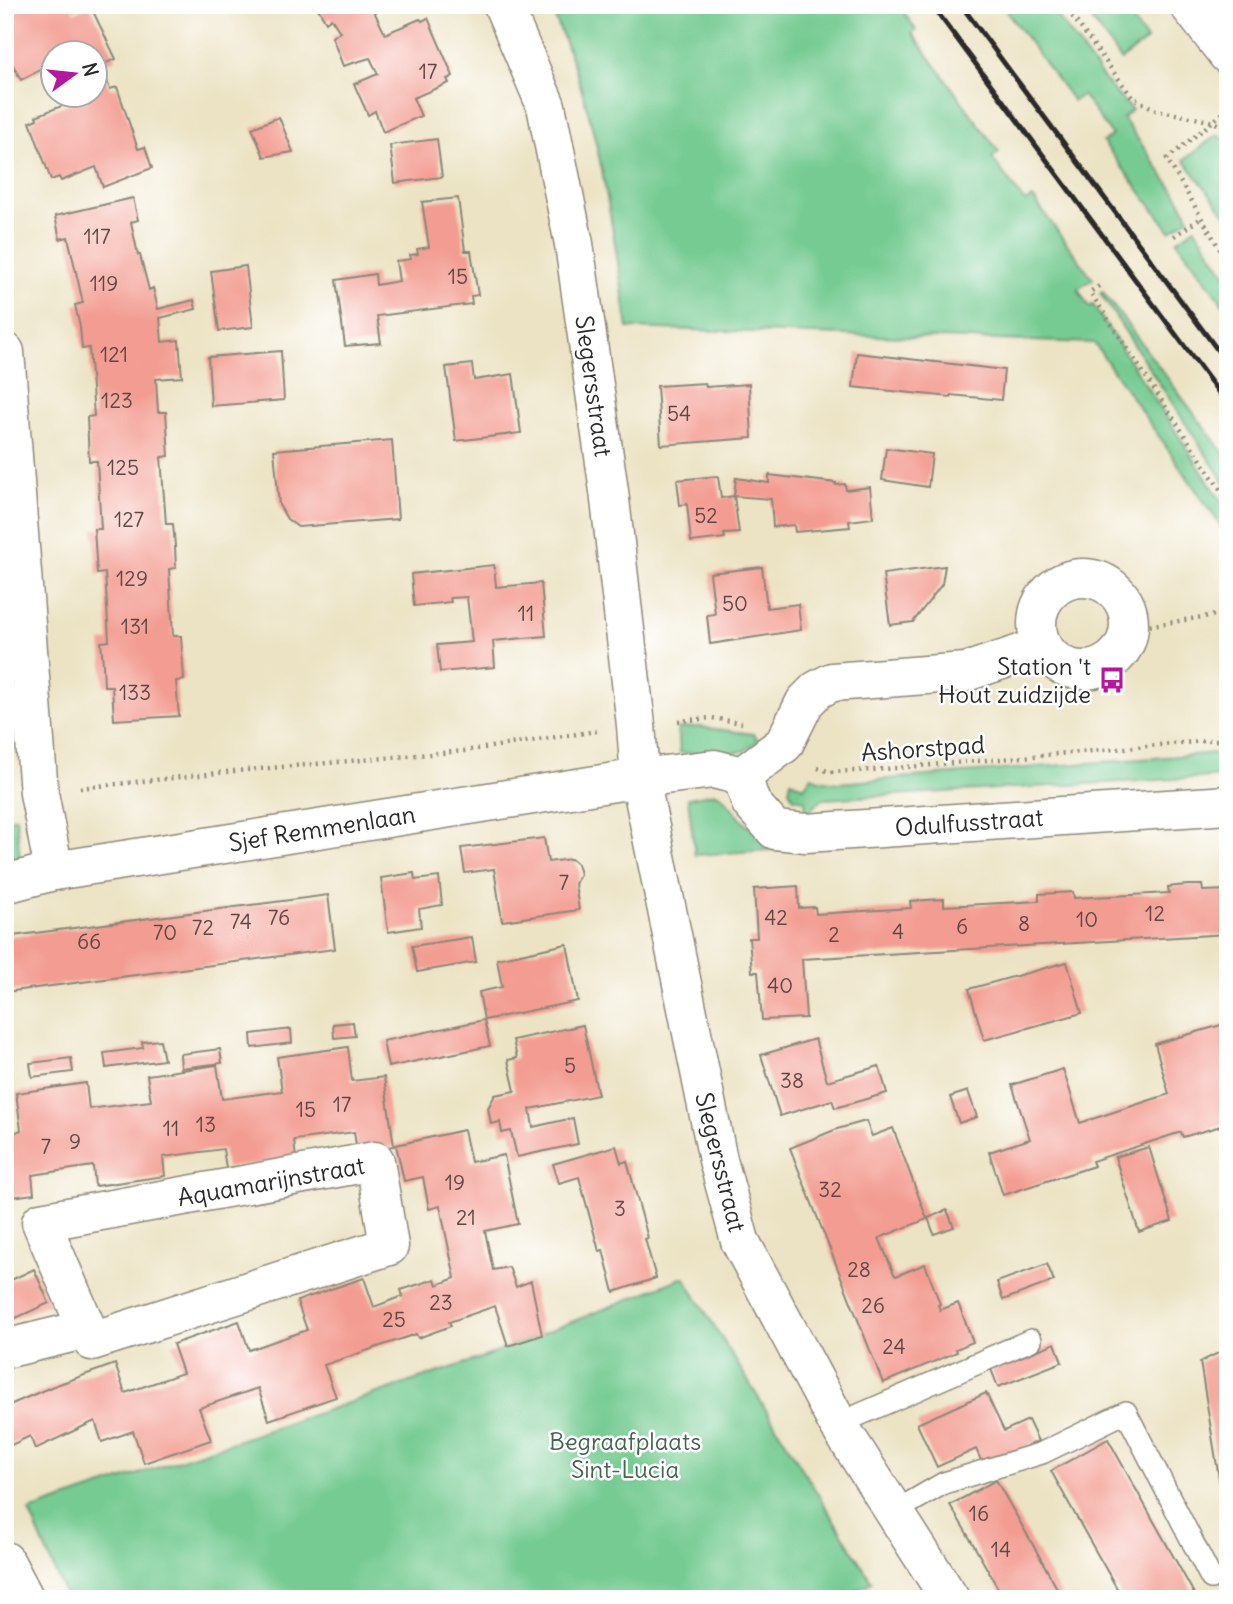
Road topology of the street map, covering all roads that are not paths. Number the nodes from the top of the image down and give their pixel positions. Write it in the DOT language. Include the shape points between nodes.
graph roads {
  1 [pos="503,5"];
  2 [pos="1189,5"];
  3 [pos="1228,55"];
  4 [pos="5,352"];
  5 [pos="1041,647"];
  6 [pos="19,698"];
  7 [pos="742,776"];
  8 [pos="640,778"];
  9 [pos="1228,806"];
  10 [pos="54,871"];
  11 [pos="5,884"];
  12 [pos="86,1329"];
  13 [pos="1031,1340"];
  14 [pos="5,1349"];
  15 [pos="838,1424"];
  16 [pos="894,1512"];
  17 [pos="1211,1578"];
  18 [pos="950,1599"];
  1 -- 8 [label="street, Slegersstraat" via="546,106 574,244 609,491"];
  2 -- 3 [label="street"];
  4 -- 6 [label="street"];
  5 -- 5 [label="street" via="1051,659 1077,671 1106,665 1125,643 1129,629 1126,607 1114,589 1095,579 1073,578 1053,587 1040,604 1036,626"];
  5 -- 7 [label="street" via="965,672 832,682 805,702 784,744"];
  6 -- 10 [label="street"];
  7 -- 8 [label="street" via="714,769"];
  7 -- 9 [label="street, Odulfusstraat" via="751,803 775,830 806,833"];
  8 -- 10 [label="street, Sjef Remmenlaan"];
  8 -- 15 [label="street, Slegersstraat" via="718,1160 740,1241"];
  10 -- 11 [label="street, Sjef Remmenlaan"];
  12 -- 12 [label="street, Aquamarijnstraat" via="41,1222 376,1161 389,1246 92,1341"];
  12 -- 14 [label="street, Aquamarijnstraat"];
  13 -- 15 [label="lane"];
  15 -- 16 [label="street, Slegersstraat"];
  16 -- 17 [label="lane" via="944,1483 1042,1453 1126,1412"];
  16 -- 18 [label="street, Slegersstraat"];
}
